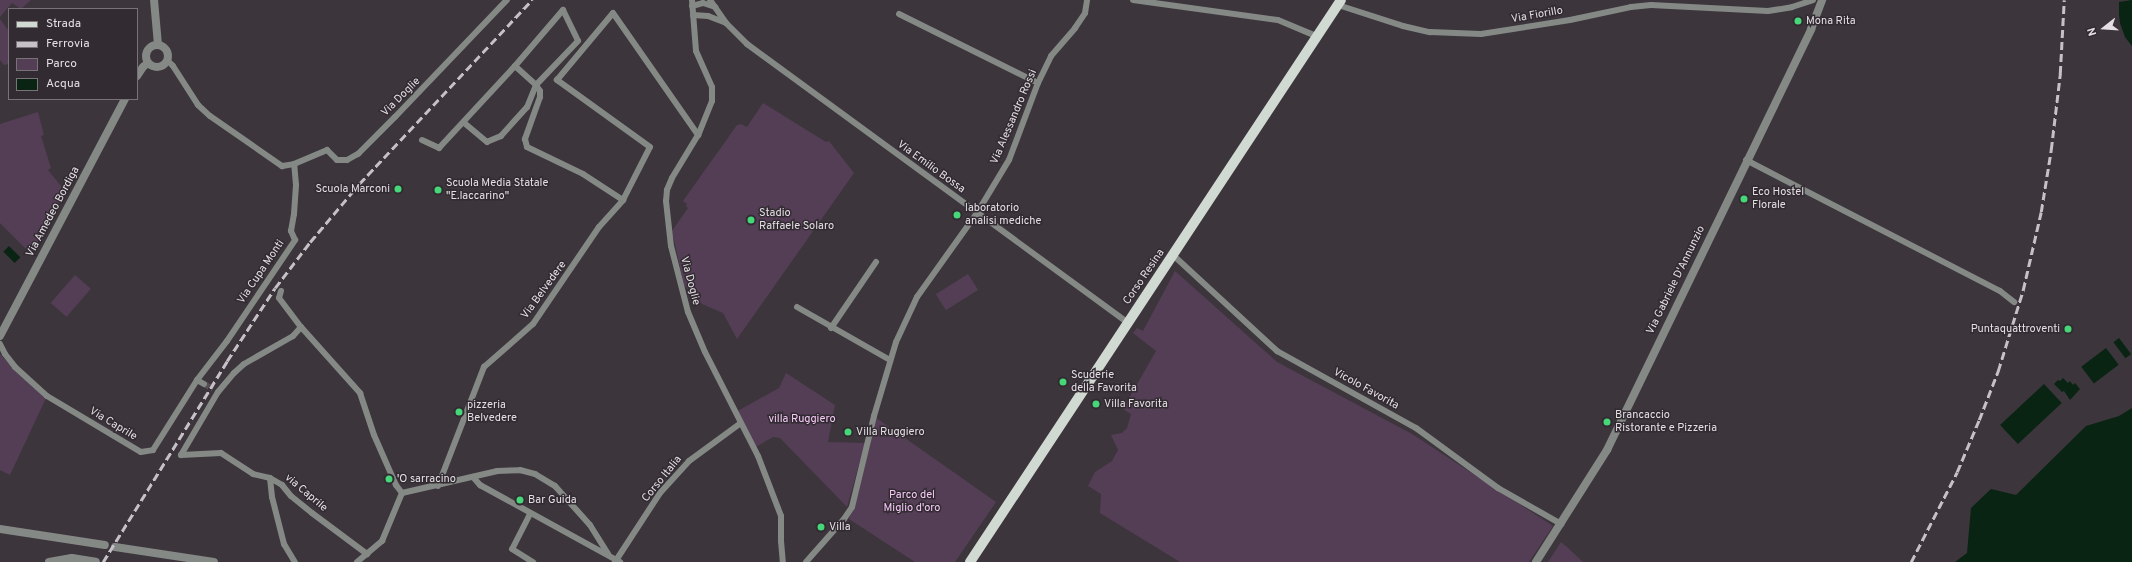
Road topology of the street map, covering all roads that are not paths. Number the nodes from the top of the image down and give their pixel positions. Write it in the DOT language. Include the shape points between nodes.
graph roads {
  1 [pos="154,0"];
  2 [pos="507,0"];
  3 [pos="710,0"];
  4 [pos="1087,0"];
  5 [pos="1132,0"];
  6 [pos="1813,0"];
  7 [pos="1822,0"];
  8 [pos="1339,2"];
  9 [pos="692,3"];
  10 [pos="715,7"];
  11 [pos="899,14"];
  12 [pos="692,15"];
  13 [pos="726,24"];
  14 [pos="1316,36"];
  15 [pos="158,45"];
  16 [pos="168,61"];
  17 [pos="148,63"];
  18 [pos="515,66"];
  19 [pos="138,74"];
  20 [pos="1038,83"];
  21 [pos="536,85"];
  22 [pos="124,100"];
  23 [pos="464,123"];
  24 [pos="698,135"];
  25 [pos="422,140"];
  26 [pos="1746,160"];
  27 [pos="294,164"];
  28 [pos="624,200"];
  29 [pos="977,213"];
  30 [pos="1173,255"];
  31 [pos="876,262"];
  32 [pos="680,286"];
  33 [pos="673,288"];
  34 [pos="281,291"];
  35 [pos="2014,302"];
  36 [pos="797,307"];
  37 [pos="1128,323"];
  38 [pos="301,328"];
  39 [pos="831,328"];
  40 [pos="0,336"];
  41 [pos="0,344"];
  42 [pos="890,360"];
  43 [pos="197,380"];
  44 [pos="204,384"];
  45 [pos="741,423"];
  46 [pos="473,477"];
  47 [pos="270,478"];
  48 [pos="438,486"];
  49 [pos="402,493"];
  50 [pos="530,514"];
  51 [pos="1561,524"];
  52 [pos="0,529"];
  53 [pos="104,545"];
  54 [pos="115,547"];
  55 [pos="367,554"];
  56 [pos="608,554"];
  57 [pos="617,561"];
  58 [pos="50,562"];
  59 [pos="96,562"];
  60 [pos="214,562"];
  61 [pos="295,562"];
  62 [pos="358,562"];
  63 [pos="533,562"];
  64 [pos="783,562"];
  65 [pos="806,562"];
  66 [pos="970,562"];
  67 [pos="1536,562"];
  1 -- 15 [label="street"];
  2 -- 27 [label="street, Via Doglie" via="358,154 347,160 338,160 327,150"];
  3 -- 10 [label="street, Via Emilio Bossa"];
  4 -- 20 [label="street, Via Alessandro Rossi" via="1085,13 1051,56"];
  5 -- 14 [label="street" via="1278,20"];
  6 -- 8 [label="street, Via Fiorillo" via="1768,11 1651,5 1631,7 1481,34 1430,32 1402,26"];
  7 -- 26 [label="street, Via Gabriele D'Annunzio" via="1811,29"];
  8 -- 14 [label="main road, Corso Resina"];
  9 -- 10 [label="street"];
  9 -- 12 [label="street, Via Doglie"];
  10 -- 13 [label="street, Via Emilio Bossa"];
  11 -- 20 [label="street"];
  12 -- 13 [label="street, Via Emilio Bossa" via="708,16"];
  12 -- 24 [label="street, Via Doglie" via="696,52 712,88 712,102"];
  13 -- 29 [label="street, Via Emilio Bossa" via="747,44"];
  14 -- 30 [label="main road, Corso Resina"];
  15 -- 16 [label="street" via="168,52"];
  15 -- 17 [label="street" via="147,52"];
  16 -- 17 [label="street" via="157,68"];
  16 -- 27 [label="street" via="198,105 210,116 282,166"];
  17 -- 19 [label="street"];
  18 -- 21 [label="street"];
  18 -- 21 [label="street" via="563,10 578,41"];
  18 -- 23 [label="street"];
  20 -- 29 [label="street, Via Alessandro Rossi" via="1009,160"];
  21 -- 23 [label="street" via="528,107 501,136 487,142"];
  21 -- 28 [label="street" via="540,97 525,139 527,147 583,174"];
  22 -- 40 [label="street, Via Amedeo Bordiga"];
  23 -- 25 [label="street" via="439,148"];
  24 -- 28 [label="street, Via Belvedere" via="613,13 557,80 650,147"];
  24 -- 32 [label="street, Via Doglie" via="667,190 671,246"];
  26 -- 35 [label="street" via="2000,291"];
  26 -- 51 [label="street, Via Gabriele D'Annunzio" via="1607,450"];
  27 -- 43 [label="street, Via Cupa Monti" via="296,185 291,231 295,240 227,341"];
  28 -- 48 [label="street, Via Belvedere" via="599,227 533,324 484,367"];
  29 -- 37 [label="street, Via Emilio Bossa"];
  29 -- 42 [label="street, Via Alessandro Rossi" via="917,297"];
  30 -- 37 [label="main road, Corso Resina"];
  30 -- 51 [label="street, Vicolo Favorita" via="1277,350 1416,428 1498,488"];
  31 -- 39 [label="street"];
  32 -- 33 [label="street"];
  32 -- 45 [label="street, Via Doglie" via="705,352"];
  34 -- 38 [label="street" via="279,298"];
  36 -- 39 [label="street"];
  37 -- 66 [label="main road, Corso Resina"];
  38 -- 47 [label="street, via Caprile" via="293,336 244,364 215,391 181,455 221,454 252,474"];
  38 -- 49 [label="street" via="360,393 374,435"];
  39 -- 42 [label="street"];
  41 -- 43 [label="street, Via Caprile" via="15,367 47,396 141,452 153,450"];
  42 -- 65 [label="street, Via Alessandro Rossi" via="852,507"];
  43 -- 44 [label="street"];
  45 -- 57 [label="street, Corso Italia" via="689,460 660,493"];
  45 -- 64 [label="street, Via Doglie" via="758,456 781,516 780,541"];
  46 -- 48 [label="street"];
  46 -- 50 [label="street" via="480,485"];
  46 -- 56 [label="street" via="508,469 535,474 555,486 590,526"];
  47 -- 55 [label="street, via Caprile"];
  47 -- 61 [label="street" via="284,544"];
  48 -- 49 [label="street"];
  49 -- 55 [label="street" via="382,541"];
  50 -- 56 [label="street"];
  50 -- 63 [label="street" via="512,549"];
  51 -- 67 [label="street, Via Gabriele D'Annunzio"];
  52 -- 53 [label="street"];
  54 -- 60 [label="street"];
  55 -- 62 [label="street"];
  56 -- 57 [label="street"];
  58 -- 59 [label="street" via="72,558"];
}
